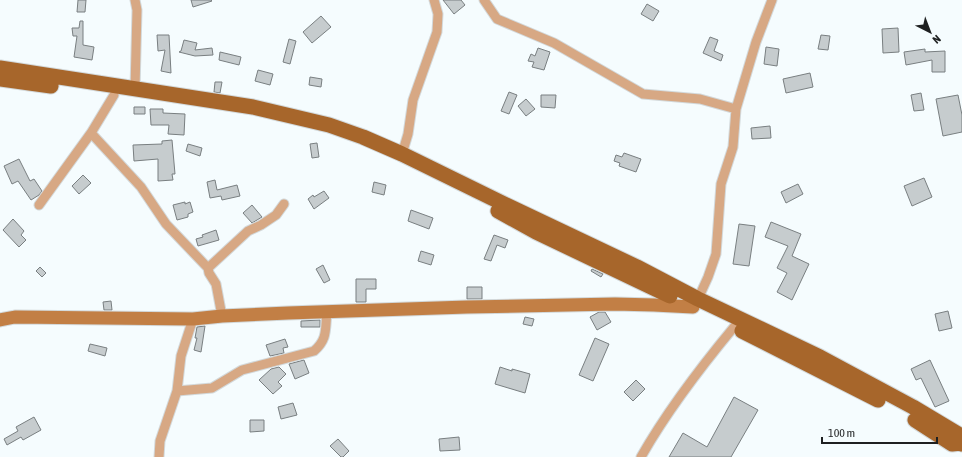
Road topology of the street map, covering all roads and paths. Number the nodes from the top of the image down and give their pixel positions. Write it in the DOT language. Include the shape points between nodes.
graph roads {
  1 [pos="135,0"];
  2 [pos="434,0"];
  3 [pos="484,0"];
  4 [pos="772,0"];
  5 [pos="0,68"];
  6 [pos="0,79"];
  7 [pos="135,89"];
  8 [pos="114,95"];
  9 [pos="736,109"];
  10 [pos="91,133"];
  11 [pos="402,154"];
  12 [pos="284,204"];
  13 [pos="40,205"];
  14 [pos="605,258"];
  15 [pos="208,268"];
  16 [pos="696,303"];
  17 [pos="327,312"];
  18 [pos="222,316"];
  19 [pos="193,319"];
  20 [pos="0,320"];
  21 [pos="734,328"];
  22 [pos="177,391"];
  23 [pos="962,443"];
  24 [pos="159,457"];
  25 [pos="641,457"];
  1 -- 7 [label="street"];
  2 -- 11 [label="street" via="438,14 437,32 413,100"];
  3 -- 9 [label="street" via="497,20 554,44 643,94 700,99"];
  4 -- 9 [label="street" via="756,42"];
  5 -- 7 [label="main road"];
  6 -- 8 [label="main road"];
  7 -- 11 [label="main road" via="282,113 330,125"];
  8 -- 10 [label="street"];
  8 -- 14 [label="main road" via="251,117 326,135 420,172 536,232"];
  9 -- 16 [label="street" via="733,147 722,184 716,254"];
  10 -- 13 [label="street"];
  10 -- 15 [label="street" via="141,188 166,224"];
  11 -- 14 [label="main road"];
  12 -- 15 [label="street" via="276,215 248,231"];
  14 -- 16 [label="main road"];
  15 -- 18 [label="street" via="216,284"];
  16 -- 17 [label="main road"];
  16 -- 21 [label="main road"];
  16 -- 23 [label="main road" via="820,357 958,434"];
  17 -- 18 [label="main road"];
  17 -- 22 [label="street" via="325,336 322,344 314,350 242,370 212,388"];
  18 -- 19 [label="main road"];
  19 -- 20 [label="main road"];
  19 -- 22 [label="street" via="181,356"];
  21 -- 23 [label="main road" via="908,416 952,444"];
  21 -- 25 [label="street" via="670,410"];
  22 -- 24 [label="street" via="160,441"];
}
